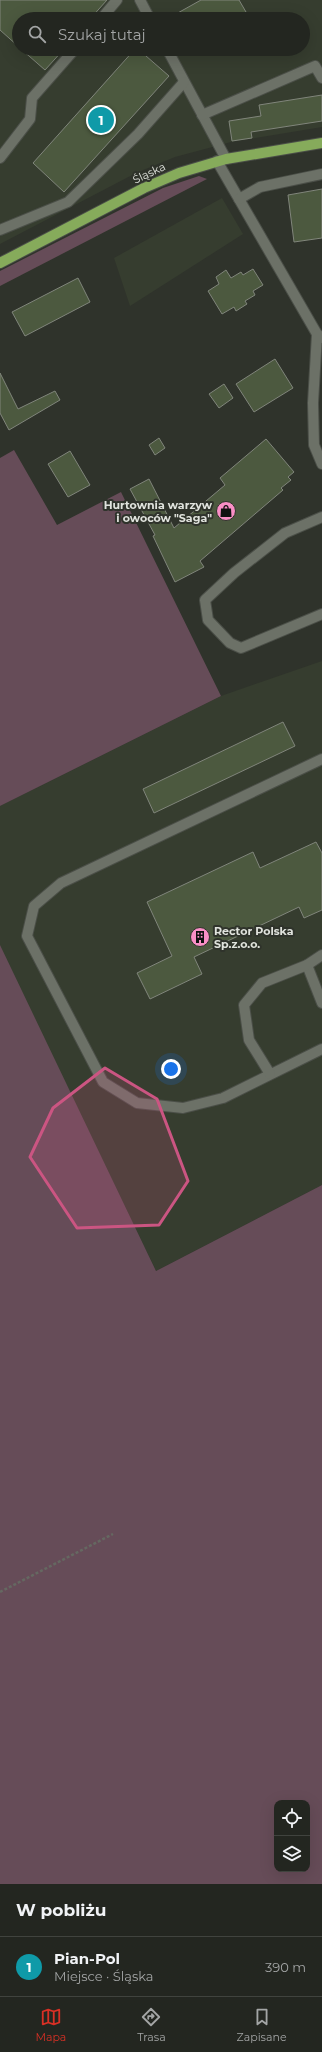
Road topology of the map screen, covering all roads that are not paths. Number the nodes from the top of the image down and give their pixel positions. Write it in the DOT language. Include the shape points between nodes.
graph roads {
  1 [pos="117,0"];
  2 [pos="140,0"];
  3 [pos="107,12"];
  4 [pos="146,12"];
  5 [pos="69,56"];
  6 [pos="170,56"];
  7 [pos="322,78"];
  8 [pos="184,82"];
  9 [pos="202,115"];
  10 [pos="322,143"];
  11 [pos="0,158"];
  12 [pos="222,160"];
  13 [pos="322,174"];
  14 [pos="239,199"];
  15 [pos="0,230"];
  16 [pos="0,263"];
  17 [pos="320,336"];
  18 [pos="322,464"];
  19 [pos="322,517"];
  20 [pos="322,614"];
  21 [pos="322,759"];
  22 [pos="322,955"];
  23 [pos="307,965"];
  24 [pos="322,1003"];
  25 [pos="322,1049"];
  26 [pos="270,1074"];
  1 -- 3 [label="lane"];
  2 -- 4 [label="lane"];
  5 -- 11 [label="lane" via="32,98 30,119"];
  6 -- 8 [label="lane"];
  7 -- 9 [label="lane" via="315,66"];
  8 -- 9 [label="lane"];
  8 -- 15 [label="lane" via="138,134 68,202"];
  9 -- 12 [label="lane"];
  10 -- 12 [label="main road, Śląska"];
  12 -- 14 [label="lane"];
  12 -- 16 [label="main road, Śląska" via="161,180"];
  13 -- 14 [label="lane" via="260,187"];
  14 -- 17 [label="lane"];
  17 -- 18 [label="lane" via="313,403 314,445"];
  19 -- 20 [label="lane" via="285,533 234,573 205,600 208,620 230,644 241,648"];
  21 -- 26 [label="lane" via="61,883 34,906 27,936 104,1082 137,1103 182,1108 223,1098"];
  22 -- 23 [label="lane"];
  23 -- 24 [label="lane"];
  23 -- 26 [label="lane" via="262,983 244,1005 249,1040"];
  25 -- 26 [label="lane"];
}
